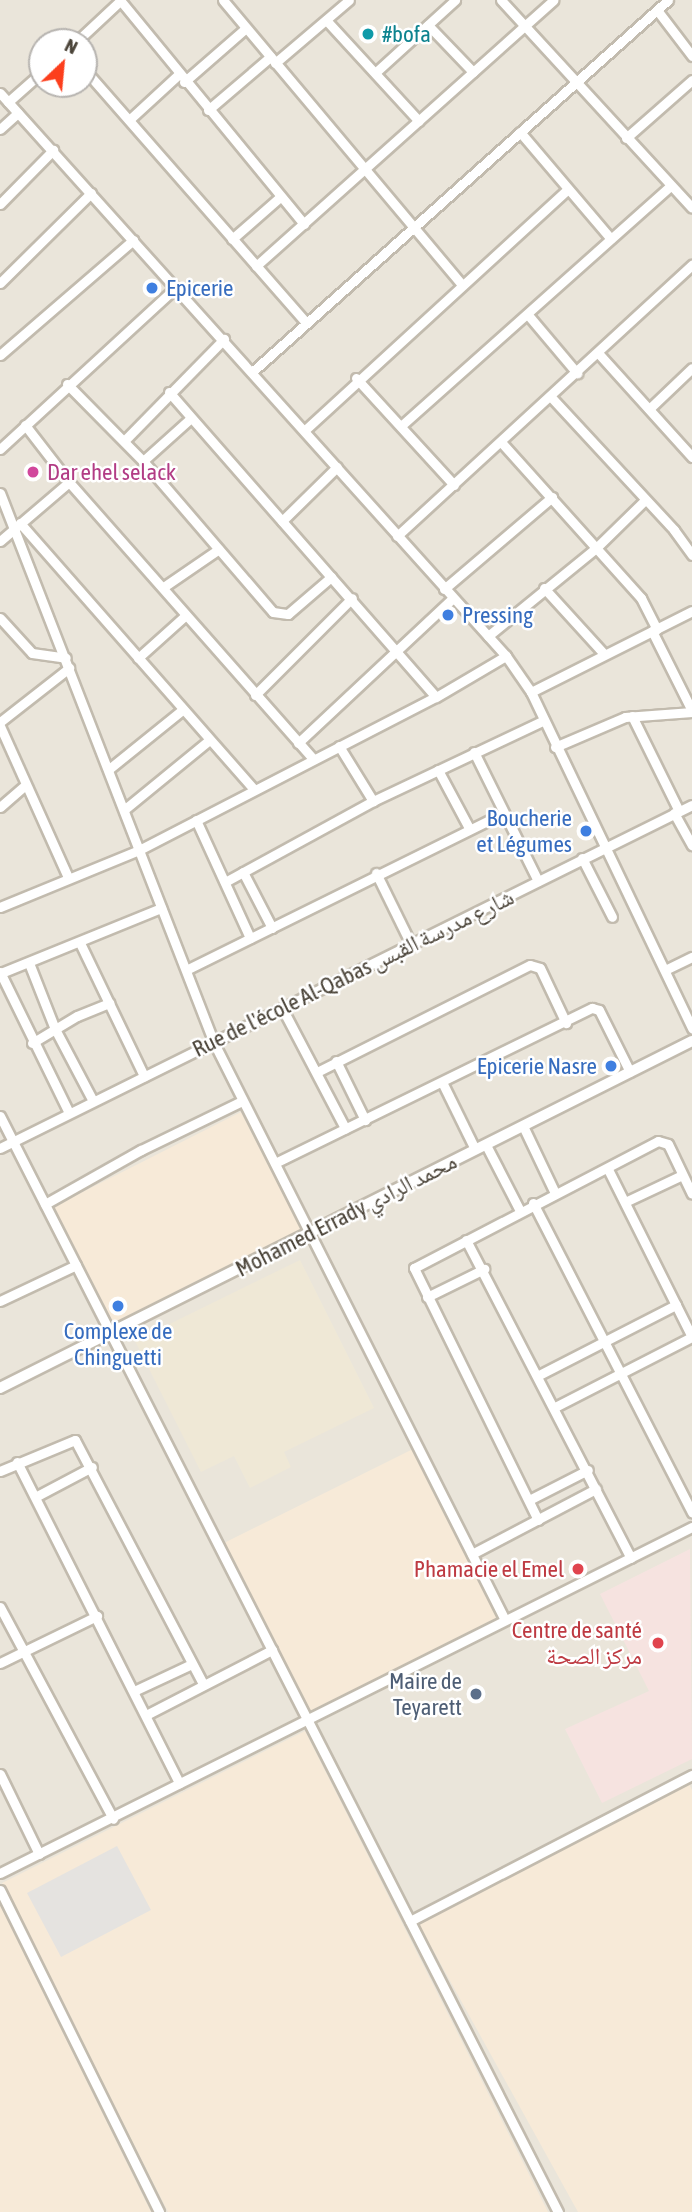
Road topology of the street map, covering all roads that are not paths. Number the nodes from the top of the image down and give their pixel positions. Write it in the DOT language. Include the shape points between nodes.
graph roads {
  1 [pos="120,0"];
  2 [pos="223,0"];
  3 [pos="239,0"];
  4 [pos="349,0"];
  5 [pos="455,0"];
  6 [pos="501,0"];
  7 [pos="554,0"];
  8 [pos="667,0"];
  9 [pos="230,8"];
  10 [pos="657,10"];
  11 [pos="326,20"];
  12 [pos="428,25"];
  13 [pos="525,26"];
  14 [pos="91,28"];
  15 [pos="246,28"];
  16 [pos="692,56"];
  17 [pos="273,60"];
  18 [pos="376,72"];
  19 [pos="473,72"];
  20 [pos="181,78"];
  21 [pos="575,82"];
  22 [pos="688,83"];
  23 [pos="28,84"];
  24 [pos="98,85"];
  25 [pos="0,93"];
  26 [pos="692,95"];
  27 [pos="8,102"];
  28 [pos="208,110"];
  29 [pos="18,113"];
  30 [pos="129,120"];
  31 [pos="419,121"];
  32 [pos="0,129"];
  33 [pos="520,132"];
  34 [pos="626,138"];
  35 [pos="53,150"];
  36 [pos="365,170"];
  37 [pos="669,187"];
  38 [pos="567,190"];
  39 [pos="90,193"];
  40 [pos="281,197"];
  41 [pos="0,204"];
  42 [pos="692,208"];
  43 [pos="304,224"];
  44 [pos="412,228"];
  45 [pos="232,239"];
  46 [pos="611,239"];
  47 [pos="132,240"];
  48 [pos="692,265"];
  49 [pos="256,266"];
  50 [pos="0,283"];
  51 [pos="461,284"];
  52 [pos="176,287"];
  53 [pos="529,316"];
  54 [pos="306,323"];
  55 [pos="224,339"];
  56 [pos="599,354"];
  57 [pos="0,355"];
  58 [pos="692,368"];
  59 [pos="252,372"];
  60 [pos="577,373"];
  61 [pos="356,378"];
  62 [pos="66,384"];
  63 [pos="169,392"];
  64 [pos="551,397"];
  65 [pos="649,409"];
  66 [pos="191,418"];
  67 [pos="25,425"];
  68 [pos="402,425"];
  69 [pos="305,430"];
  70 [pos="124,441"];
  71 [pos="501,442"];
  72 [pos="0,449"];
  73 [pos="692,457"];
  74 [pos="143,461"];
  75 [pos="337,467"];
  76 [pos="69,482"];
  77 [pos="454,485"];
  78 [pos="0,493"];
  79 [pos="552,497"];
  80 [pos="644,501"];
  81 [pos="282,521"];
  82 [pos="17,526"];
  83 [pos="397,536"];
  84 [pos="0,541"];
  85 [pos="596,548"];
  86 [pos="219,549"];
  87 [pos="692,555"];
  88 [pos="331,577"];
  89 [pos="165,586"];
  90 [pos="544,588"];
  91 [pos="444,589"];
  92 [pos="352,598"];
  93 [pos="453,598"];
  94 [pos="692,611"];
  95 [pos="186,615"];
  96 [pos="0,618"];
  97 [pos="654,630"];
  98 [pos="488,636"];
  99 [pos="399,651"];
  100 [pos="604,654"];
  101 [pos="506,656"];
  102 [pos="66,658"];
  103 [pos="138,658"];
  104 [pos="69,668"];
  105 [pos="531,692"];
  106 [pos="255,695"];
  107 [pos="436,696"];
  108 [pos="182,710"];
  109 [pos="692,711"];
  110 [pos="632,716"];
  111 [pos="542,721"];
  112 [pos="0,724"];
  113 [pos="208,741"];
  114 [pos="298,743"];
  115 [pos="339,746"];
  116 [pos="555,747"];
  117 [pos="474,752"];
  118 [pos="312,758"];
  119 [pos="109,769"];
  120 [pos="438,770"];
  121 [pos="25,785"];
  122 [pos="254,789"];
  123 [pos="373,801"];
  124 [pos="692,805"];
  125 [pos="0,807"];
  126 [pos="125,809"];
  127 [pos="676,812"];
  128 [pos="504,813"];
  129 [pos="196,820"];
  130 [pos="469,828"];
  131 [pos="692,845"];
  132 [pos="606,846"];
  133 [pos="139,850"];
  134 [pos="582,858"];
  135 [pos="243,872"];
  136 [pos="376,873"];
  137 [pos="68,877"];
  138 [pos="538,881"];
  139 [pos="225,882"];
  140 [pos="0,907"];
  141 [pos="161,908"];
  142 [pos="612,917"];
  143 [pos="272,928"];
  144 [pos="250,938"];
  145 [pos="80,943"];
  146 [pos="411,944"];
  147 [pos="692,957"];
  148 [pos="29,963"];
  149 [pos="188,969"];
  150 [pos="665,970"];
  151 [pos="0,972"];
  152 [pos="110,1003"];
  153 [pos="282,1008"];
  154 [pos="566,1023"];
  155 [pos="692,1028"];
  156 [pos="55,1029"];
  157 [pos="692,1041"];
  158 [pos="32,1043"];
  159 [pos="214,1043"];
  160 [pos="336,1061"];
  161 [pos="317,1072"];
  162 [pos="630,1072"];
  163 [pos="144,1076"];
  164 [pos="443,1084"];
  165 [pos="93,1101"];
  166 [pos="242,1101"];
  167 [pos="69,1113"];
  168 [pos="0,1116"];
  169 [pos="365,1119"];
  170 [pos="523,1126"];
  171 [pos="345,1128"];
  172 [pos="13,1141"];
  173 [pos="481,1147"];
  174 [pos="0,1148"];
  175 [pos="275,1163"];
  176 [pos="608,1169"];
  177 [pos="682,1175"];
  178 [pos="555,1193"];
  179 [pos="692,1194"];
  180 [pos="625,1202"];
  181 [pos="533,1203"];
  182 [pos="46,1204"];
  183 [pos="520,1211"];
  184 [pos="312,1234"];
  185 [pos="466,1240"];
  186 [pos="76,1265"];
  187 [pos="484,1269"];
  188 [pos="427,1297"];
  189 [pos="0,1301"];
  190 [pos="676,1305"];
  191 [pos="111,1334"];
  192 [pos="605,1341"];
  193 [pos="621,1373"];
  194 [pos="539,1375"];
  195 [pos="0,1388"];
  196 [pos="555,1407"];
  197 [pos="17,1462"];
  198 [pos="92,1467"];
  199 [pos="588,1470"];
  200 [pos="0,1471"];
  201 [pos="597,1489"];
  202 [pos="37,1496"];
  203 [pos="529,1500"];
  204 [pos="692,1513"];
  205 [pos="538,1520"];
  206 [pos="692,1527"];
  207 [pos="472,1554"];
  208 [pos="631,1558"];
  209 [pos="0,1607"];
  210 [pos="97,1616"];
  211 [pos="505,1620"];
  212 [pos="272,1650"];
  213 [pos="23,1653"];
  214 [pos="0,1663"];
  215 [pos="192,1664"];
  216 [pos="203,1684"];
  217 [pos="134,1692"];
  218 [pos="146,1715"];
  219 [pos="307,1719"];
  220 [pos="0,1774"];
  221 [pos="691,1777"];
  222 [pos="179,1783"];
  223 [pos="2,1785"];
  224 [pos="113,1819"];
  225 [pos="40,1854"];
  226 [pos="0,1873"];
  227 [pos="0,1890"];
  228 [pos="411,1921"];
  229 [pos="159,2212"];
  230 [pos="558,2212"];
  1 -- 14 [label="street"];
  1 -- 20 [label="street"];
  2 -- 9 [label="street"];
  3 -- 9 [label="street"];
  4 -- 11 [label="street"];
  5 -- 12 [label="street"];
  6 -- 13 [label="street"];
  7 -- 13 [label="street"];
  8 -- 10 [label="street"];
  9 -- 15 [label="street"];
  10 -- 16 [label="street"];
  10 -- 21 [label="street"];
  11 -- 17 [label="street"];
  11 -- 18 [label="street"];
  12 -- 18 [label="street"];
  12 -- 19 [label="street"];
  13 -- 19 [label="street"];
  13 -- 21 [label="street"];
  15 -- 17 [label="street"];
  15 -- 20 [label="street"];
  17 -- 28 [label="street"];
  17 -- 36 [label="street"];
  18 -- 31 [label="street"];
  19 -- 31 [label="street"];
  20 -- 28 [label="street"];
  20 -- 30 [label="street"];
  21 -- 33 [label="street"];
  21 -- 34 [label="street"];
  22 -- 26 [label="street"];
  22 -- 34 [label="street"];
  23 -- 27 [label="street"];
  24 -- 30 [label="street"];
  25 -- 27 [label="street"];
  27 -- 29 [label="street"];
  28 -- 40 [label="street"];
  29 -- 32 [label="street"];
  29 -- 35 [label="street"];
  30 -- 45 [label="street"];
  31 -- 36 [label="street"];
  33 -- 38 [label="street"];
  33 -- 44 [label="street"];
  34 -- 37 [label="street"];
  35 -- 39 [label="street"];
  35 -- 41 [label="street"];
  36 -- 43 [label="street"];
  36 -- 44 [label="street"];
  37 -- 42 [label="street"];
  37 -- 46 [label="street"];
  38 -- 46 [label="street"];
  38 -- 51 [label="street"];
  39 -- 47 [label="street"];
  39 -- 50 [label="street"];
  40 -- 43 [label="street"];
  40 -- 45 [label="street"];
  43 -- 49 [label="street"];
  44 -- 51 [label="street"];
  44 -- 54 [label="street"];
  45 -- 49 [label="street"];
  46 -- 53 [label="street"];
  47 -- 52 [label="street"];
  47 -- 57 [label="street"];
  48 -- 56 [label="street"];
  49 -- 54 [label="street"];
  51 -- 61 [label="street"];
  52 -- 55 [label="street"];
  52 -- 62 [label="street"];
  53 -- 60 [label="street"];
  53 -- 68 [label="street"];
  54 -- 59 [label="street"];
  55 -- 59 [label="street"];
  55 -- 63 [label="street"];
  56 -- 60 [label="street"];
  56 -- 65 [label="street"];
  58 -- 65 [label="street"];
  59 -- 69 [label="street"];
  60 -- 64 [label="street"];
  61 -- 68 [label="street"];
  61 -- 69 [label="street"];
  62 -- 67 [label="street"];
  62 -- 70 [label="street"];
  63 -- 66 [label="street"];
  63 -- 70 [label="street"];
  64 -- 71 [label="street"];
  64 -- 80 [label="street"];
  65 -- 73 [label="street"];
  66 -- 74 [label="street"];
  66 -- 81 [label="street"];
  67 -- 72 [label="street"];
  67 -- 76 [label="street"];
  68 -- 77 [label="street"];
  69 -- 75 [label="street"];
  70 -- 74 [label="street"];
  71 -- 77 [label="street"];
  71 -- 79 [label="street"];
  74 -- 86 [label="street"];
  75 -- 81 [label="street"];
  75 -- 83 [label="street"];
  76 -- 82 [label="street"];
  76 -- 89 [label="street"];
  77 -- 83 [label="street"];
  78 -- 82 [label="street"];
  79 -- 85 [label="street"];
  79 -- 91 [label="street"];
  80 -- 85 [label="street"];
  80 -- 87 [label="street"];
  81 -- 88 [label="street"];
  82 -- 84 [label="street"];
  82 -- 102 [label="street"];
  82 -- 103 [label="street"];
  83 -- 91 [label="street"];
  85 -- 90 [label="street"];
  85 -- 97 [label="street" via="641,597"];
  86 -- 88 [label="street" via="279,616 288,614"];
  86 -- 89 [label="street"];
  88 -- 92 [label="street"];
  89 -- 95 [label="street"];
  90 -- 98 [label="street"];
  90 -- 100 [label="street"];
  91 -- 93 [label="street"];
  92 -- 99 [label="street"];
  92 -- 106 [label="street"];
  93 -- 98 [label="street"];
  93 -- 99 [label="street"];
  94 -- 97 [label="street"];
  95 -- 103 [label="street"];
  95 -- 106 [label="street"];
  96 -- 102 [label="street" via="32,653"];
  97 -- 100 [label="street"];
  97 -- 109 [label="street"];
  98 -- 101 [label="street"];
  99 -- 107 [label="street"];
  99 -- 114 [label="street"];
  100 -- 105 [label="street"];
  101 -- 105 [label="street"];
  101 -- 107 [label="street"];
  102 -- 104 [label="street"];
  103 -- 108 [label="street"];
  104 -- 112 [label="street"];
  104 -- 119 [label="street"];
  105 -- 111 [label="street"];
  106 -- 114 [label="street"];
  107 -- 115 [label="street"];
  108 -- 113 [label="street"];
  108 -- 119 [label="street"];
  109 -- 110 [label="street"];
  110 -- 116 [label="street"];
  110 -- 127 [label="street"];
  111 -- 116 [label="street"];
  111 -- 117 [label="street"];
  112 -- 121 [label="street"];
  113 -- 122 [label="street"];
  113 -- 126 [label="street"];
  114 -- 118 [label="street"];
  115 -- 118 [label="street"];
  115 -- 123 [label="street"];
  116 -- 132 [label="street"];
  117 -- 120 [label="street"];
  117 -- 128 [label="street"];
  118 -- 122 [label="street"];
  119 -- 126 [label="street"];
  120 -- 123 [label="street"];
  120 -- 130 [label="street"];
  121 -- 125 [label="street"];
  121 -- 137 [label="street"];
  122 -- 129 [label="street"];
  123 -- 135 [label="street"];
  124 -- 127 [label="street, Rue de l'école Al-Qabas شارع مدرسة القبس"];
  126 -- 133 [label="street"];
  127 -- 131 [label="street"];
  127 -- 132 [label="street, Rue de l'école Al-Qabas شارع مدرسة القبس"];
  128 -- 130 [label="street"];
  128 -- 138 [label="street"];
  129 -- 133 [label="street"];
  129 -- 139 [label="street"];
  130 -- 136 [label="street"];
  132 -- 134 [label="street, Rue de l'école Al-Qabas شارع مدرسة القبس"];
  132 -- 150 [label="street"];
  133 -- 137 [label="street"];
  133 -- 141 [label="street"];
  134 -- 138 [label="street, Rue de l'école Al-Qabas شارع مدرسة القبس"];
  134 -- 142 [label="street"];
  135 -- 139 [label="street"];
  135 -- 143 [label="street"];
  136 -- 143 [label="street"];
  136 -- 146 [label="street"];
  137 -- 140 [label="street"];
  138 -- 146 [label="street, Rue de l'école Al-Qabas شارع مدرسة القبس"];
  139 -- 144 [label="street"];
  141 -- 145 [label="street"];
  141 -- 149 [label="street"];
  143 -- 144 [label="street"];
  144 -- 149 [label="street"];
  145 -- 148 [label="street"];
  145 -- 152 [label="street"];
  146 -- 153 [label="street, Rue de l'école Al-Qabas شارع مدرسة القبس"];
  147 -- 150 [label="street"];
  148 -- 151 [label="street"];
  148 -- 156 [label="street"];
  149 -- 159 [label="street"];
  150 -- 155 [label="street"];
  151 -- 158 [label="street"];
  152 -- 156 [label="street"];
  152 -- 163 [label="street"];
  153 -- 159 [label="street, Rue de l'école Al-Qabas شارع مدرسة القبس"];
  153 -- 161 [label="street"];
  154 -- 160 [label="street" via="540,968 530,965"];
  154 -- 162 [label="street" via="597,1007"];
  154 -- 164 [label="street"];
  156 -- 158 [label="street"];
  156 -- 165 [label="street"];
  157 -- 162 [label="street, Mohamed Errady محمد الرادي"];
  158 -- 167 [label="street"];
  159 -- 163 [label="street, Rue de l'école Al-Qabas شارع مدرسة القبس"];
  159 -- 166 [label="street"];
  160 -- 161 [label="street"];
  160 -- 169 [label="street"];
  161 -- 171 [label="street"];
  162 -- 170 [label="street, Mohamed Errady محمد الرادي"];
  163 -- 165 [label="street, Rue de l'école Al-Qabas شارع مدرسة القبس"];
  164 -- 169 [label="street"];
  164 -- 173 [label="street"];
  165 -- 167 [label="street, Rue de l'école Al-Qabas شارع مدرسة القبس"];
  166 -- 175 [label="street"];
  166 -- 182 [label="street" via="141,1150"];
  167 -- 172 [label="street, Rue de l'école Al-Qabas شارع مدرسة القبس"];
  168 -- 172 [label="street"];
  169 -- 171 [label="street"];
  170 -- 173 [label="street, Mohamed Errady محمد الرادي"];
  170 -- 178 [label="street"];
  171 -- 175 [label="street"];
  172 -- 174 [label="street, Rue de l'école Al-Qabas شارع مدرسة القبس"];
  172 -- 182 [label="street"];
  173 -- 183 [label="street"];
  173 -- 184 [label="street, Mohamed Errady محمد الرادي"];
  175 -- 184 [label="street"];
  176 -- 177 [label="street" via="663,1141"];
  176 -- 178 [label="street"];
  176 -- 180 [label="street"];
  177 -- 179 [label="street"];
  177 -- 180 [label="street"];
  178 -- 181 [label="street"];
  180 -- 190 [label="street"];
  181 -- 183 [label="street"];
  181 -- 192 [label="street"];
  182 -- 186 [label="street"];
  183 -- 185 [label="street"];
  184 -- 191 [label="street, Mohamed Errady محمد الرادي"];
  184 -- 207 [label="street"];
  185 -- 187 [label="street"];
  185 -- 188 [label="street" via="414,1268"];
  186 -- 189 [label="street"];
  186 -- 191 [label="street"];
  187 -- 188 [label="street"];
  187 -- 194 [label="street"];
  188 -- 203 [label="street"];
  190 -- 192 [label="street"];
  190 -- 193 [label="street" via="692,1337"];
  191 -- 195 [label="street, Mohamed Errady محمد الرادي"];
  191 -- 212 [label="street"];
  192 -- 193 [label="street"];
  192 -- 194 [label="street"];
  193 -- 196 [label="street"];
  193 -- 204 [label="street"];
  194 -- 196 [label="street"];
  196 -- 199 [label="street"];
  197 -- 198 [label="street" via="72,1439"];
  197 -- 200 [label="street"];
  197 -- 202 [label="street"];
  198 -- 202 [label="street"];
  198 -- 215 [label="street"];
  199 -- 201 [label="street"];
  199 -- 203 [label="street"];
  201 -- 205 [label="street"];
  201 -- 208 [label="street"];
  202 -- 210 [label="street"];
  203 -- 205 [label="street"];
  205 -- 207 [label="street"];
  206 -- 208 [label="street"];
  207 -- 211 [label="street"];
  208 -- 211 [label="street"];
  209 -- 213 [label="street"];
  210 -- 213 [label="street"];
  210 -- 217 [label="street"];
  211 -- 219 [label="street"];
  212 -- 216 [label="street"];
  212 -- 219 [label="street"];
  213 -- 214 [label="street"];
  213 -- 224 [label="street"];
  215 -- 216 [label="street"];
  215 -- 217 [label="street"];
  216 -- 218 [label="street"];
  217 -- 218 [label="street"];
  218 -- 222 [label="street"];
  219 -- 222 [label="street"];
  219 -- 228 [label="street"];
  220 -- 223 [label="street"];
  221 -- 228 [label="street"];
  222 -- 224 [label="street"];
  223 -- 225 [label="street"];
  224 -- 225 [label="street"];
  225 -- 226 [label="street"];
  227 -- 229 [label="street"];
  228 -- 230 [label="street"];
}
